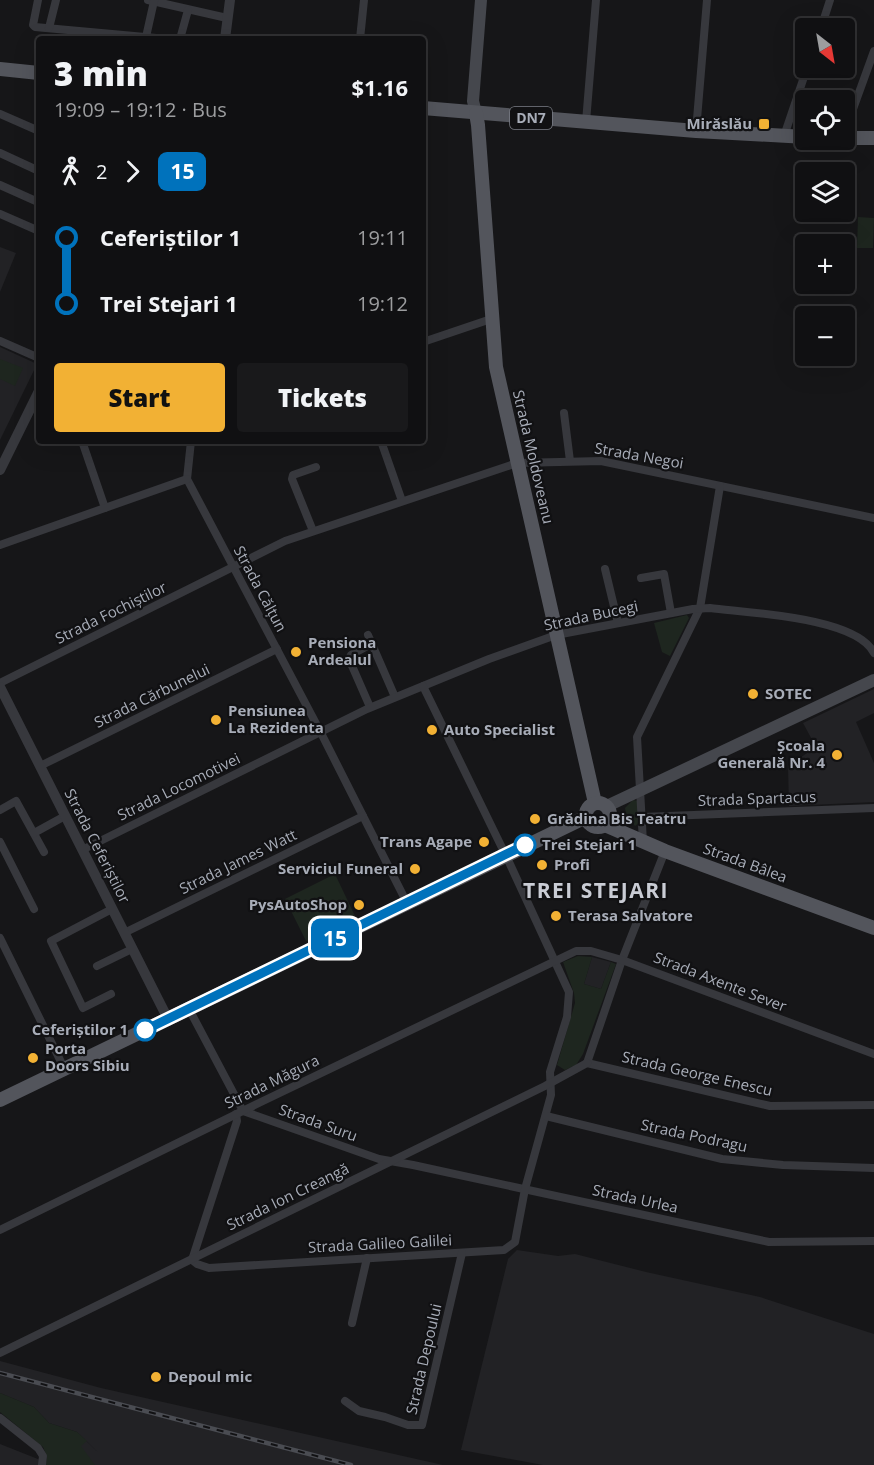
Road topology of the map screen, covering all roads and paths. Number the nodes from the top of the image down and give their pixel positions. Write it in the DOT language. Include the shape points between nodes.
graph roads {
  1 [pos="38,0"];
  2 [pos="56,0"];
  3 [pos="230,0"];
  4 [pos="364,0"];
  5 [pos="481,0"];
  6 [pos="596,0"];
  7 [pos="707,0"];
  8 [pos="830,0"];
  9 [pos="151,1"];
  10 [pos="188,10"];
  11 [pos="227,18"];
  12 [pos="824,18"];
  13 [pos="49,28"];
  14 [pos="135,36"];
  15 [pos="146,36"];
  16 [pos="181,36"];
  17 [pos="225,36"];
  18 [pos="360,36"];
  19 [pos="874,51"];
  20 [pos="0,69"];
  21 [pos="36,73"];
  22 [pos="804,78"];
  23 [pos="855,105"];
  24 [pos="426,108"];
  25 [pos="476,113"];
  26 [pos="0,114"];
  27 [pos="586,122"];
  28 [pos="36,130"];
  29 [pos="696,131"];
  30 [pos="784,136"];
  31 [pos="795,136"];
  32 [pos="855,137"];
  33 [pos="874,138"];
  34 [pos="0,153"];
  35 [pos="36,170"];
  36 [pos="0,185"];
  37 [pos="36,201"];
  38 [pos="0,214"];
  39 [pos="36,230"];
  40 [pos="491,319"];
  41 [pos="0,341"];
  42 [pos="426,341"];
  43 [pos="36,357"];
  44 [pos="36,397"];
  45 [pos="564,413"];
  46 [pos="83,444"];
  47 [pos="191,444"];
  48 [pos="382,444"];
  49 [pos="570,461"];
  50 [pos="517,463"];
  51 [pos="316,467"];
  52 [pos="0,470"];
  53 [pos="187,479"];
  54 [pos="720,486"];
  55 [pos="402,501"];
  56 [pos="105,508"];
  57 [pos="874,518"];
  58 [pos="313,531"];
  59 [pos="0,545"];
  60 [pos="233,567"];
  61 [pos="605,569"];
  62 [pos="641,578"];
  63 [pos="700,609"];
  64 [pos="671,614"];
  65 [pos="618,623"];
  66 [pos="368,635"];
  67 [pos="556,635"];
  68 [pos="369,645"];
  69 [pos="277,649"];
  70 [pos="874,653"];
  71 [pos="874,680"];
  72 [pos="0,685"];
  73 [pos="423,686"];
  74 [pos="395,697"];
  75 [pos="370,707"];
  76 [pos="320,731"];
  77 [pos="40,766"];
  78 [pos="640,790"];
  79 [pos="601,804"];
  80 [pos="874,808"];
  81 [pos="0,810"];
  82 [pos="65,816"];
  83 [pos="363,816"];
  84 [pos="586,817"];
  85 [pos="642,817"];
  86 [pos="605,825"];
  87 [pos="34,833"];
  88 [pos="0,842"];
  89 [pos="643,842"];
  90 [pos="82,850"];
  91 [pos="665,851"];
  92 [pos="44,852"];
  93 [pos="506,855"];
  94 [pos="407,903"];
  95 [pos="34,909"];
  96 [pos="112,909"];
  97 [pos="874,928"];
  98 [pos="124,933"];
  99 [pos="0,938"];
  100 [pos="132,948"];
  101 [pos="555,959"];
  102 [pos="622,960"];
  103 [pos="97,966"];
  104 [pos="111,994"];
  105 [pos="189,1009"];
  106 [pos="168,1019"];
  107 [pos="874,1054"];
  108 [pos="587,1063"];
  109 [pos="64,1068"];
  110 [pos="551,1083"];
  111 [pos="0,1100"];
  112 [pos="874,1105"];
  113 [pos="239,1112"];
  114 [pos="546,1116"];
  115 [pos="392,1161"];
  116 [pos="874,1168"];
  117 [pos="525,1190"];
  118 [pos="0,1230"];
  119 [pos="874,1241"];
  120 [pos="462,1253"];
  121 [pos="367,1258"];
  122 [pos="192,1260"];
  123 [pos="352,1323"];
  124 [pos="0,1353"];
  125 [pos="345,1401"];
  126 [pos="0,1418"];
  127 [pos="42,1465"];
  1 -- 13 [label="street" via="33,25"];
  2 -- 13 [label="street"];
  3 -- 11 [label="street"];
  4 -- 18 [label="street"];
  5 -- 25 [label="main road" via="472,101"];
  6 -- 27 [label="street"];
  7 -- 29 [label="street"];
  8 -- 12 [label="street"];
  9 -- 10 [label="street"];
  9 -- 15 [label="street"];
  10 -- 11 [label="street"];
  10 -- 16 [label="street"];
  11 -- 17 [label="street"];
  13 -- 14 [label="street"];
  19 -- 23 [label="street"];
  20 -- 21 [label="main road"];
  22 -- 30 [label="street"];
  24 -- 25 [label="main road, DN7"];
  25 -- 27 [label="main road, DN7"];
  25 -- 40 [label="main road, Strada Moldoveanu"];
  26 -- 28 [label="street"];
  27 -- 29 [label="main road, DN7"];
  29 -- 30 [label="main road, DN7"];
  30 -- 31 [label="main road, DN7"];
  32 -- 33 [label="main road"];
  34 -- 35 [label="street"];
  36 -- 37 [label="street"];
  38 -- 39 [label="street"];
  40 -- 42 [label="street"];
  40 -- 50 [label="main road, Strada Moldoveanu" via="496,367"];
  41 -- 43 [label="street"];
  44 -- 52 [label="street"];
  45 -- 49 [label="street"];
  46 -- 56 [label="street"];
  47 -- 53 [label="street"];
  48 -- 55 [label="street"];
  49 -- 50 [label="street, Strada Negoi"];
  49 -- 54 [label="street, Strada Negoi" via="601,461"];
  50 -- 55 [label="street, Strada Negoi"];
  50 -- 67 [label="main road, Strada Moldoveanu"];
  51 -- 58 [label="street" via="293,475 292,479"];
  53 -- 56 [label="street"];
  53 -- 60 [label="street, Strada Călțun"];
  54 -- 57 [label="street, Strada Negoi"];
  54 -- 63 [label="street"];
  55 -- 58 [label="street, Strada Negoi"];
  56 -- 59 [label="street"];
  58 -- 60 [label="street, Strada Negoi"];
  60 -- 69 [label="street, Strada Călțun"];
  60 -- 72 [label="street, Strada Fochiștilor"];
  61 -- 65 [label="street"];
  62 -- 64 [label="street" via="664,574"];
  63 -- 64 [label="street, Strada Bucegi"];
  63 -- 70 [label="street, Strada Bucegi" via="820,622 860,638"];
  63 -- 78 [label="street" via="638,733"];
  64 -- 65 [label="street, Strada Bucegi"];
  65 -- 67 [label="street, Strada Bucegi"];
  66 -- 74 [label="street"];
  67 -- 73 [label="street, Strada Bucegi"];
  67 -- 79 [label="main road, Strada Moldoveanu"];
  68 -- 75 [label="street" via="349,659"];
  69 -- 76 [label="street, Strada Călțun"];
  69 -- 77 [label="street, Strada Cărbunelui"];
  71 -- 78 [label="main road"];
  72 -- 77 [label="street, Strada Ceferiștilor"];
  73 -- 74 [label="street, Strada Bucegi"];
  73 -- 93 [label="street"];
  74 -- 75 [label="street, Strada Bucegi"];
  75 -- 76 [label="street, Strada Bucegi"];
  76 -- 83 [label="street, Strada Călțun"];
  76 -- 90 [label="street, Strada Locomotivei"];
  77 -- 82 [label="street, Strada Ceferiștilor"];
  78 -- 79 [label="main road"];
  78 -- 85 [label="street"];
  79 -- 84 [label="main road" via="588,808"];
  79 -- 86 [label="main road" via="610,817"];
  80 -- 85 [label="street, Strada Spartacus"];
  81 -- 87 [label="street" via="16,801"];
  82 -- 87 [label="street"];
  82 -- 90 [label="street, Strada Ceferiștilor"];
  83 -- 94 [label="street, Strada Călțun"];
  83 -- 98 [label="street, Strada James Watt"];
  84 -- 86 [label="main road" via="591,825"];
  84 -- 93 [label="main road"];
  85 -- 89 [label="street"];
  86 -- 89 [label="main road, Strada Bâlea"];
  87 -- 92 [label="street"];
  88 -- 95 [label="street"];
  89 -- 91 [label="main road, Strada Bâlea"];
  90 -- 96 [label="street, Strada Ceferiștilor"];
  91 -- 97 [label="main road, Strada Bâlea"];
  91 -- 102 [label="street"];
  93 -- 94 [label="main road"];
  93 -- 101 [label="street"];
  94 -- 105 [label="main road"];
  96 -- 98 [label="street, Strada Ceferiștilor"];
  96 -- 104 [label="street" via="51,940 83,1008"];
  98 -- 100 [label="street, Strada Ceferiștilor"];
  99 -- 109 [label="street"];
  100 -- 103 [label="street"];
  100 -- 106 [label="street, Strada Ceferiștilor"];
  101 -- 102 [label="street, Strada Axente Sever" via="586,950"];
  101 -- 110 [label="street" via="567,984 569,1007 552,1064"];
  101 -- 113 [label="street, Strada Măgura"];
  102 -- 107 [label="street, Strada Axente Sever"];
  102 -- 108 [label="street"];
  105 -- 106 [label="main road"];
  105 -- 113 [label="street"];
  106 -- 109 [label="main road"];
  108 -- 110 [label="street, Strada Ion Creangă"];
  108 -- 112 [label="street, Strada George Enescu" via="770,1106"];
  109 -- 111 [label="main road"];
  110 -- 114 [label="street"];
  110 -- 115 [label="street, Strada Ion Creangă"];
  113 -- 115 [label="street, Strada Suru"];
  113 -- 118 [label="street, Strada Măgura"];
  113 -- 122 [label="street"];
  114 -- 116 [label="street, Strada Podragu" via="722,1159"];
  114 -- 117 [label="street"];
  115 -- 117 [label="street, Strada Urlea"];
  115 -- 122 [label="street, Strada Ion Creangă"];
  117 -- 119 [label="street, Strada Urlea" via="769,1242"];
  117 -- 120 [label="street, Strada Galileo Galilei" via="512,1246"];
  120 -- 121 [label="street, Strada Galileo Galilei"];
  120 -- 125 [label="street, Strada Depoului" via="422,1425 408,1425 359,1411"];
  121 -- 122 [label="street, Strada Galileo Galilei" via="209,1268"];
  121 -- 123 [label="street"];
  122 -- 124 [label="street, Strada Ion Creangă"];
  126 -- 127 [label="street" via="38,1448 43,1456"];
}
